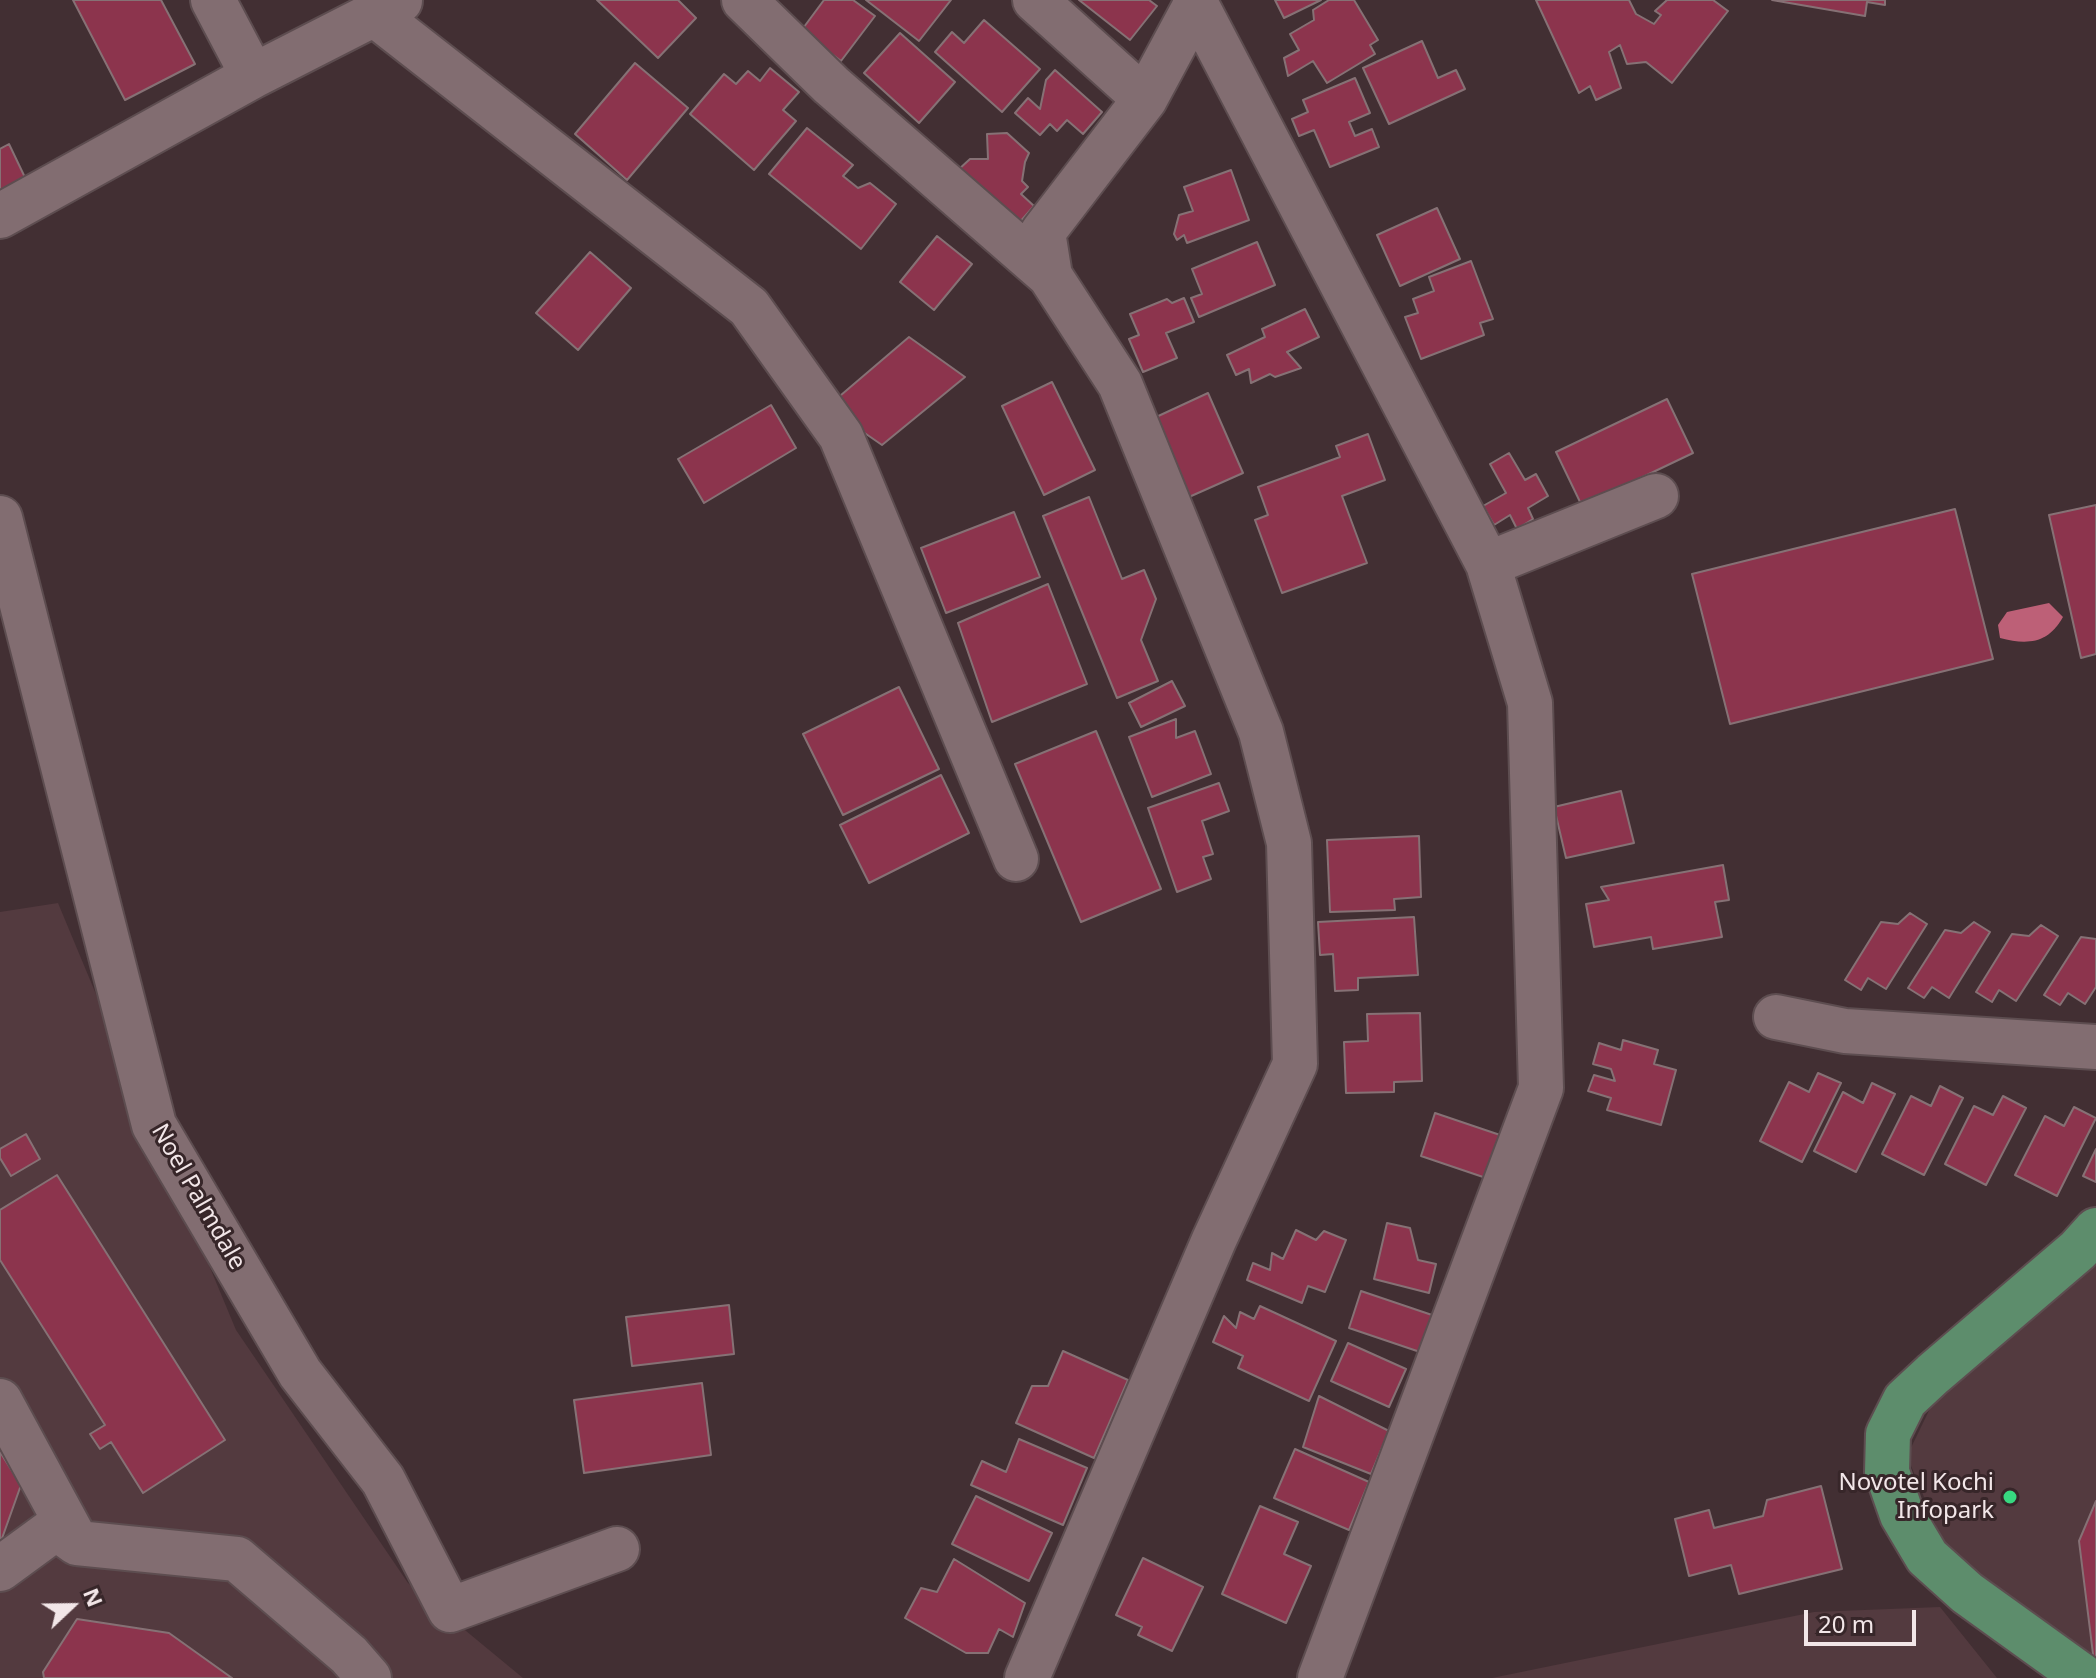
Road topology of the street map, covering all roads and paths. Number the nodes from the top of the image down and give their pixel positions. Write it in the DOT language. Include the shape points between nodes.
graph roads {
  1 [pos="213,0"];
  2 [pos="744,0"];
  3 [pos="1035,0"];
  4 [pos="1196,2"];
  5 [pos="388,7"];
  6 [pos="253,76"];
  7 [pos="1145,99"];
  8 [pos="0,216"];
  9 [pos="1050,276"];
  10 [pos="1656,496"];
  11 [pos="0,518"];
  12 [pos="1488,564"];
  13 [pos="1016,859"];
  14 [pos="1776,1017"];
  15 [pos="2096,1047"];
  16 [pos="2096,1230"];
  17 [pos="0,1401"];
  18 [pos="77,1543"];
  19 [pos="617,1549"];
  20 [pos="0,1569"];
  21 [pos="369,1678"];
  22 [pos="1027,1678"];
  23 [pos="1320,1678"];
  24 [pos="2085,1678"];
  1 -- 6 [label="street"];
  2 -- 9 [label="street" via="831,85"];
  3 -- 7 [label="street"];
  4 -- 7 [label="street"];
  4 -- 12 [label="street"];
  5 -- 6 [label="street"];
  5 -- 13 [label="street" via="749,307 841,436"];
  6 -- 8 [label="street"];
  7 -- 9 [label="street" via="1043,232"];
  9 -- 22 [label="street" via="1120,384 1261,732 1289,843 1295,1064"];
  10 -- 12 [label="street"];
  11 -- 19 [label="street, Noel Palmdale" via="154,1125 300,1373 383,1480 450,1610"];
  12 -- 23 [label="street" via="1530,703 1541,1088"];
  14 -- 15 [label="street" via="1845,1031"];
  16 -- 24 [label="main road" via="1905,1400 1888,1434 1887,1472 1902,1515 1927,1557 1967,1593"];
  17 -- 18 [label="street"];
  18 -- 20 [label="street" via="56,1528"];
  18 -- 21 [label="street" via="237,1559"];
}
